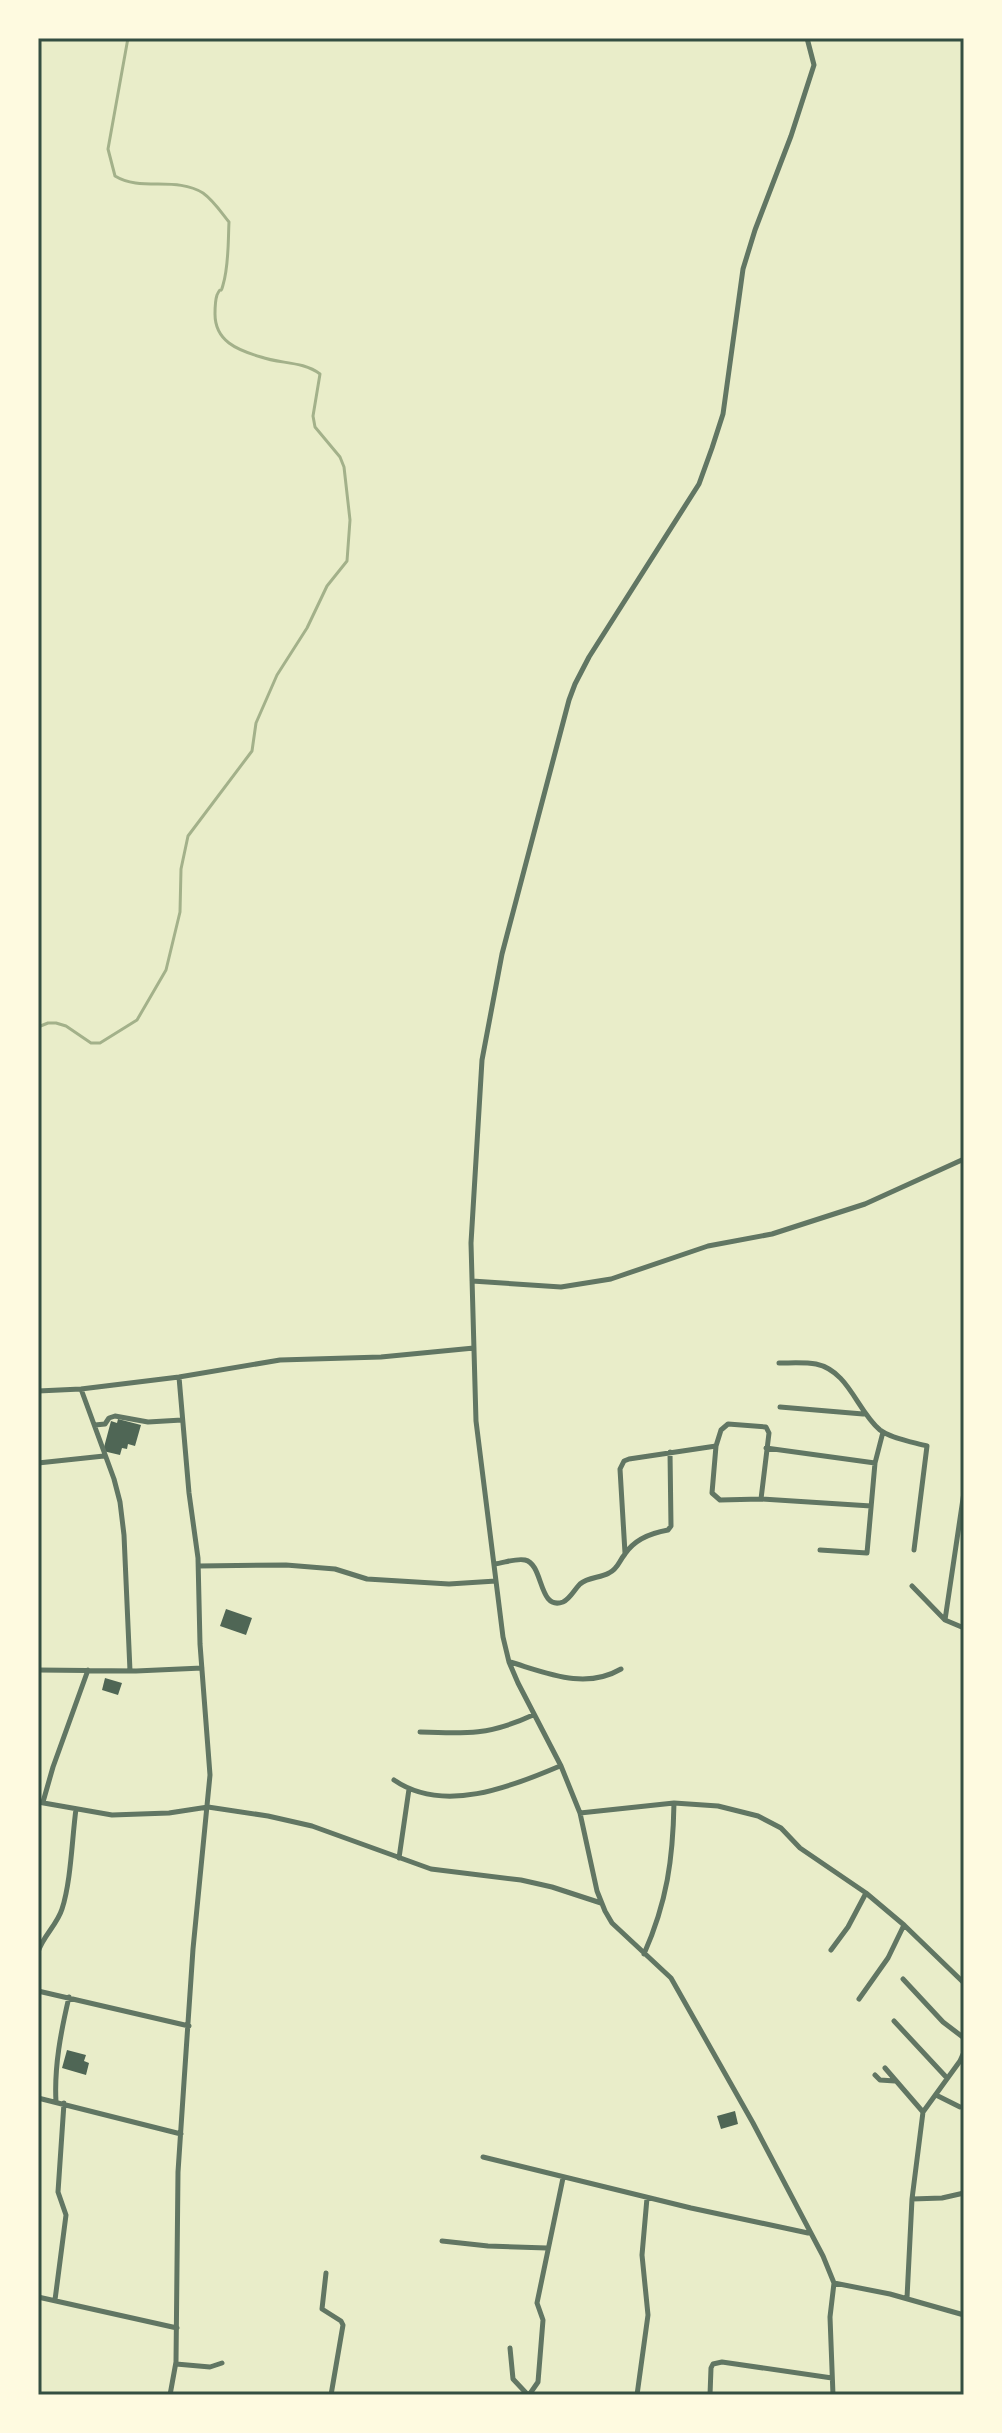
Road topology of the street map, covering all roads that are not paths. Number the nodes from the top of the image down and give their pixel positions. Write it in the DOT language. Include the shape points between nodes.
graph roads {
  1 [pos="807,38"];
  2 [pos="964,1159"];
  3 [pos="472,1281"];
  4 [pos="474,1348"];
  5 [pos="779,1363"];
  6 [pos="179,1377"];
  7 [pos="81,1389"];
  8 [pos="38,1391"];
  9 [pos="780,1407"];
  10 [pos="864,1414"];
  11 [pos="182,1420"];
  12 [pos="95,1425"];
  13 [pos="883,1432"];
  14 [pos="716,1446"];
  15 [pos="766,1448"];
  16 [pos="670,1452"];
  17 [pos="104,1456"];
  18 [pos="38,1463"];
  19 [pos="875,1463"];
  20 [pos="964,1492"];
  21 [pos="761,1499"];
  22 [pos="871,1506"];
  23 [pos="820,1550"];
  24 [pos="914,1550"];
  25 [pos="625,1553"];
  26 [pos="494,1564"];
  27 [pos="198,1566"];
  28 [pos="496,1581"];
  29 [pos="912,1586"];
  30 [pos="945,1620"];
  31 [pos="964,1628"];
  32 [pos="509,1662"];
  33 [pos="202,1668"];
  34 [pos="621,1669"];
  35 [pos="38,1670"];
  36 [pos="88,1670"];
  37 [pos="130,1671"];
  38 [pos="533,1715"];
  39 [pos="420,1732"];
  40 [pos="561,1766"];
  41 [pos="394,1780"];
  42 [pos="409,1789"];
  43 [pos="40,1802"];
  44 [pos="674,1803"];
  45 [pos="208,1807"];
  46 [pos="76,1809"];
  47 [pos="580,1813"];
  48 [pos="399,1858"];
  49 [pos="866,1893"];
  50 [pos="601,1903"];
  51 [pos="904,1925"];
  52 [pos="831,1950"];
  53 [pos="38,1952"];
  54 [pos="644,1954"];
  55 [pos="903,1979"];
  56 [pos="964,1983"];
  57 [pos="38,1991"];
  58 [pos="69,1997"];
  59 [pos="859,1999"];
  60 [pos="894,2021"];
  61 [pos="189,2026"];
  62 [pos="964,2038"];
  63 [pos="964,2052"];
  64 [pos="885,2068"];
  65 [pos="875,2075"];
  66 [pos="947,2078"];
  67 [pos="896,2081"];
  68 [pos="936,2095"];
  69 [pos="38,2098"];
  70 [pos="56,2102"];
  71 [pos="64,2103"];
  72 [pos="960,2107"];
  73 [pos="923,2112"];
  74 [pos="181,2134"];
  75 [pos="483,2157"];
  76 [pos="563,2178"];
  77 [pos="964,2193"];
  78 [pos="647,2198"];
  79 [pos="912,2199"];
  80 [pos="809,2233"];
  81 [pos="442,2241"];
  82 [pos="547,2248"];
  83 [pos="326,2273"];
  84 [pos="834,2283"];
  85 [pos="38,2297"];
  86 [pos="907,2298"];
  87 [pos="55,2300"];
  88 [pos="964,2315"];
  89 [pos="177,2328"];
  90 [pos="510,2348"];
  91 [pos="222,2363"];
  92 [pos="176,2364"];
  93 [pos="832,2378"];
  94 [pos="170,2395"];
  95 [pos="331,2395"];
  96 [pos="528,2395"];
  97 [pos="637,2395"];
  98 [pos="710,2395"];
  99 [pos="833,2395"];
  1 -- 3 [label="street" via="814,65 743,269 723,414 708,460 699,484 589,657 569,700 502,954 482,1060"];
  2 -- 3 [label="street" via="865,1204 772,1234 708,1246 611,1279 561,1287"];
  3 -- 4 [label="street"];
  4 -- 6 [label="street" via="280,1360"];
  4 -- 26 [label="street" via="476,1421"];
  5 -- 10 [label="street" via="818,1364 834,1373"];
  6 -- 7 [label="street"];
  6 -- 11 [label="street"];
  7 -- 8 [label="street"];
  7 -- 12 [label="street"];
  9 -- 10 [label="street"];
  10 -- 13 [label="street"];
  11 -- 12 [label="street" via="148,1422 115,1416"];
  11 -- 27 [label="street"];
  12 -- 17 [label="street"];
  13 -- 19 [label="street"];
  13 -- 24 [label="street" via="927,1446"];
  14 -- 15 [label="street" via="728,1424 766,1427"];
  14 -- 16 [label="street"];
  14 -- 21 [label="street" via="714,1496"];
  15 -- 19 [label="street"];
  15 -- 21 [label="street"];
  16 -- 25 [label="street" via="671,1526"];
  16 -- 25 [label="street" via="621,1465"];
  17 -- 18 [label="street"];
  17 -- 37 [label="street" via="117,1490 124,1535"];
  19 -- 22 [label="street"];
  20 -- 30 [label="street"];
  21 -- 22 [label="street"];
  22 -- 23 [label="street" via="867,1553"];
  25 -- 26 [label="street" via="615,1569 587,1580 557,1603 543,1592 529,1561"];
  26 -- 28 [label="street"];
  27 -- 28 [label="street" via="286,1565 335,1569 367,1579"];
  27 -- 33 [label="street"];
  28 -- 32 [label="street"];
  29 -- 30 [label="street"];
  30 -- 31 [label="street"];
  32 -- 34 [label="street" via="547,1675 586,1680"];
  32 -- 38 [label="street"];
  33 -- 37 [label="street"];
  33 -- 45 [label="street" via="210,1755"];
  35 -- 36 [label="street"];
  36 -- 37 [label="street"];
  36 -- 43 [label="street"];
  38 -- 39 [label="street" via="484,1732"];
  38 -- 40 [label="street"];
  40 -- 42 [label="street" via="481,1794"];
  40 -- 47 [label="street"];
  41 -- 42 [label="street"];
  42 -- 48 [label="street"];
  43 -- 46 [label="street"];
  44 -- 47 [label="street"];
  44 -- 49 [label="street" via="758,1816"];
  44 -- 54 [label="street" via="668,1884"];
  45 -- 46 [label="street" via="141,1815"];
  45 -- 48 [label="street" via="312,1826"];
  45 -- 61 [label="street"];
  46 -- 53 [label="street" via="64,1903"];
  47 -- 50 [label="street"];
  48 -- 50 [label="street" via="431,1869 521,1880"];
  49 -- 51 [label="street"];
  49 -- 52 [label="street"];
  50 -- 54 [label="street" via="612,1923"];
  51 -- 56 [label="street"];
  51 -- 59 [label="street"];
  54 -- 80 [label="street" via="671,1978"];
  55 -- 62 [label="street"];
  57 -- 58 [label="street"];
  58 -- 61 [label="street"];
  58 -- 70 [label="street"];
  60 -- 66 [label="street"];
  61 -- 74 [label="street"];
  63 -- 66 [label="street"];
  64 -- 67 [label="street"];
  65 -- 67 [label="street"];
  66 -- 68 [label="street"];
  67 -- 73 [label="street"];
  68 -- 72 [label="street"];
  68 -- 73 [label="street"];
  69 -- 70 [label="street"];
  70 -- 71 [label="street"];
  71 -- 74 [label="street"];
  71 -- 87 [label="street" via="58,2192 66,2215"];
  73 -- 79 [label="street"];
  74 -- 89 [label="street"];
  75 -- 76 [label="street"];
  76 -- 78 [label="street"];
  76 -- 82 [label="street"];
  77 -- 79 [label="street"];
  78 -- 80 [label="street"];
  78 -- 97 [label="street" via="642,2255 648,2315"];
  79 -- 86 [label="street"];
  80 -- 84 [label="street"];
  81 -- 82 [label="street"];
  82 -- 96 [label="street" via="537,2303 543,2320 538,2382"];
  83 -- 95 [label="street" via="322,2309 343,2325"];
  84 -- 86 [label="street"];
  84 -- 93 [label="street"];
  85 -- 87 [label="street"];
  86 -- 88 [label="street"];
  87 -- 89 [label="street"];
  89 -- 92 [label="street"];
  90 -- 96 [label="street" via="513,2379"];
  91 -- 92 [label="street"];
  92 -- 94 [label="street"];
  93 -- 98 [label="street" via="722,2362 711,2368"];
  93 -- 99 [label="street"];
}
